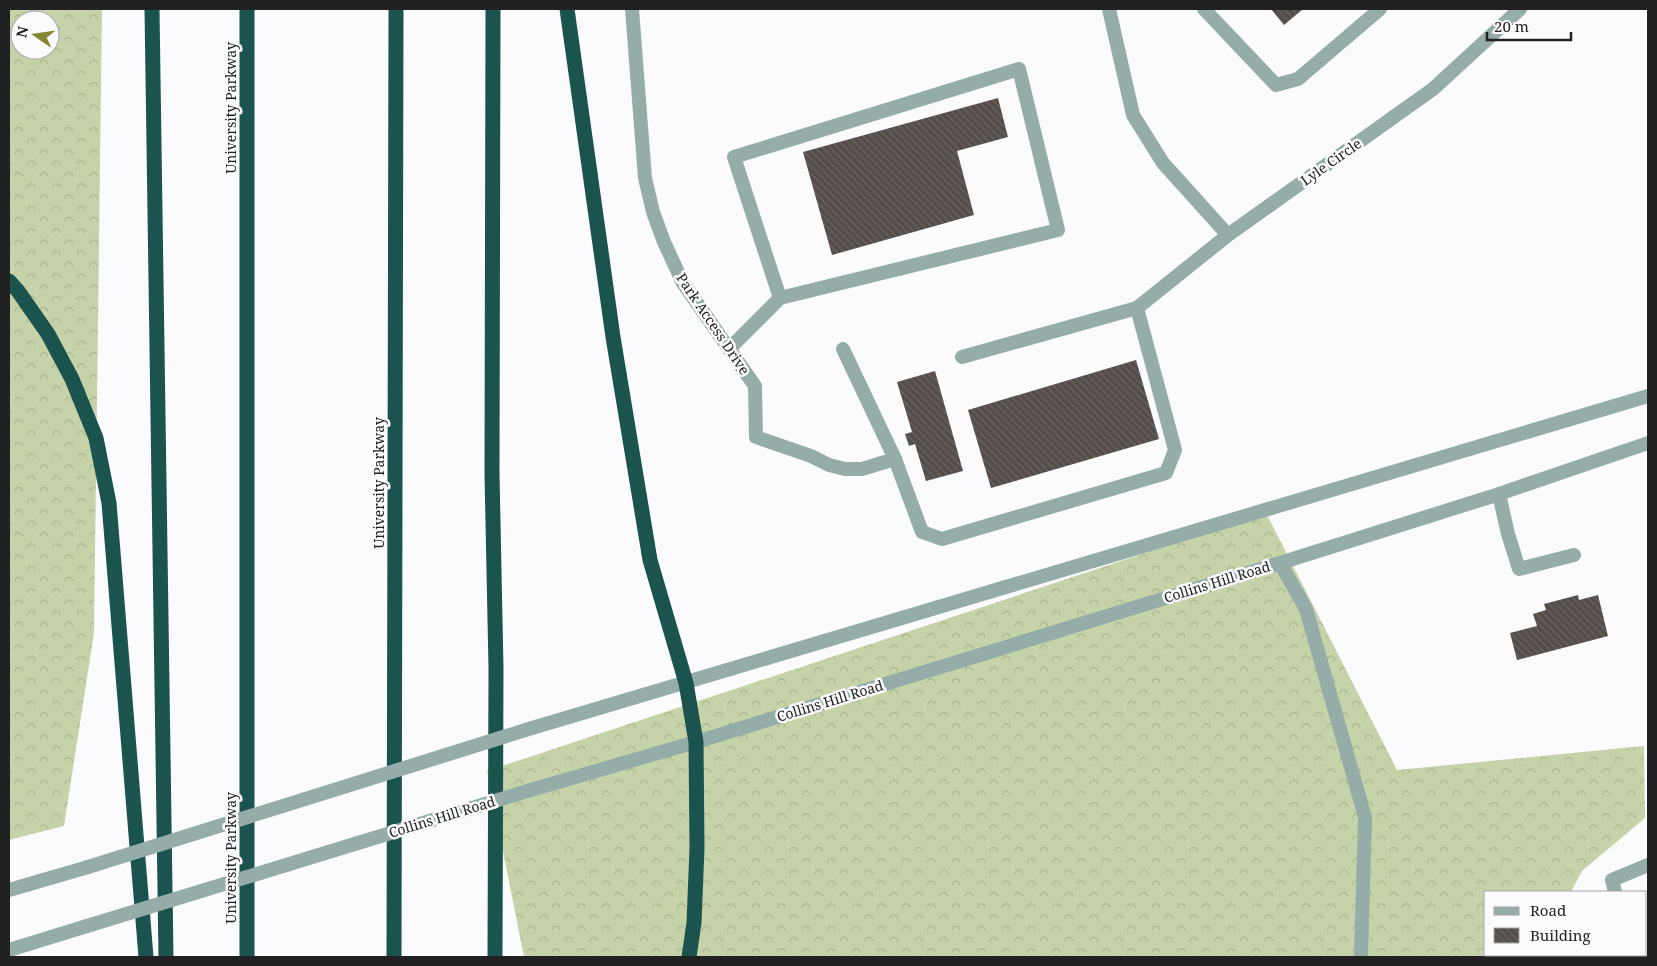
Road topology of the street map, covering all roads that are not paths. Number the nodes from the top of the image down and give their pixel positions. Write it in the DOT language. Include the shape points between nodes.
graph roads {
  1 [pos="152,9"];
  2 [pos="247,9"];
  3 [pos="396,9"];
  4 [pos="494,9"];
  5 [pos="567,9"];
  6 [pos="632,9"];
  7 [pos="1108,9"];
  8 [pos="1204,9"];
  9 [pos="1380,9"];
  10 [pos="1520,9"];
  11 [pos="1228,235"];
  12 [pos="9,281"];
  13 [pos="780,298"];
  14 [pos="1137,308"];
  15 [pos="729,349"];
  16 [pos="843,349"];
  17 [pos="962,357"];
  18 [pos="1648,396"];
  19 [pos="1648,443"];
  20 [pos="895,460"];
  21 [pos="1499,494"];
  22 [pos="1574,555"];
  23 [pos="1280,563"];
  24 [pos="686,682"];
  25 [pos="696,742"];
  26 [pos="1648,865"];
  27 [pos="9,890"];
  28 [pos="1616,891"];
  29 [pos="9,950"];
  30 [pos="146,957"];
  31 [pos="166,957"];
  32 [pos="248,957"];
  33 [pos="394,957"];
  34 [pos="495,957"];
  35 [pos="689,957"];
  36 [pos="1361,957"];
  1 -- 31 [label="highway"];
  2 -- 32 [label="highway, University Parkway"];
  3 -- 33 [label="highway, University Parkway"];
  4 -- 34 [label="highway"];
  5 -- 24 [label="highway" via="613,337 650,560"];
  6 -- 15 [label="street, Park Access Drive" via="645,178 653,212 683,283"];
  7 -- 11 [label="street" via="1132,115 1163,163"];
  8 -- 9 [label="street" via="1276,85 1298,79"];
  10 -- 11 [label="street, Lyle Circle" via="1433,89"];
  11 -- 14 [label="street, Lyle Circle"];
  12 -- 30 [label="highway" via="48,334 72,379 96,438 109,503"];
  13 -- 13 [label="street" via="734,157 1019,69 1058,230"];
  13 -- 15 [label="street"];
  14 -- 17 [label="street"];
  14 -- 20 [label="street" via="1175,450 1166,473 942,539 922,532"];
  15 -- 20 [label="street, Park Access Drive" via="755,386 756,437 845,469 862,469"];
  16 -- 20 [label="street"];
  18 -- 24 [label="street"];
  19 -- 21 [label="street, Collins Hill Road"];
  21 -- 22 [label="street" via="1519,569"];
  21 -- 23 [label="street, Collins Hill Road"];
  23 -- 25 [label="street, Collins Hill Road"];
  23 -- 36 [label="street" via="1306,609 1365,817"];
  24 -- 25 [label="highway"];
  24 -- 27 [label="street, bridge"];
  25 -- 29 [label="street, Collins Hill Road, bridge"];
  25 -- 35 [label="highway" via="697,848"];
  26 -- 28 [label="street" via="1612,880"];
}
